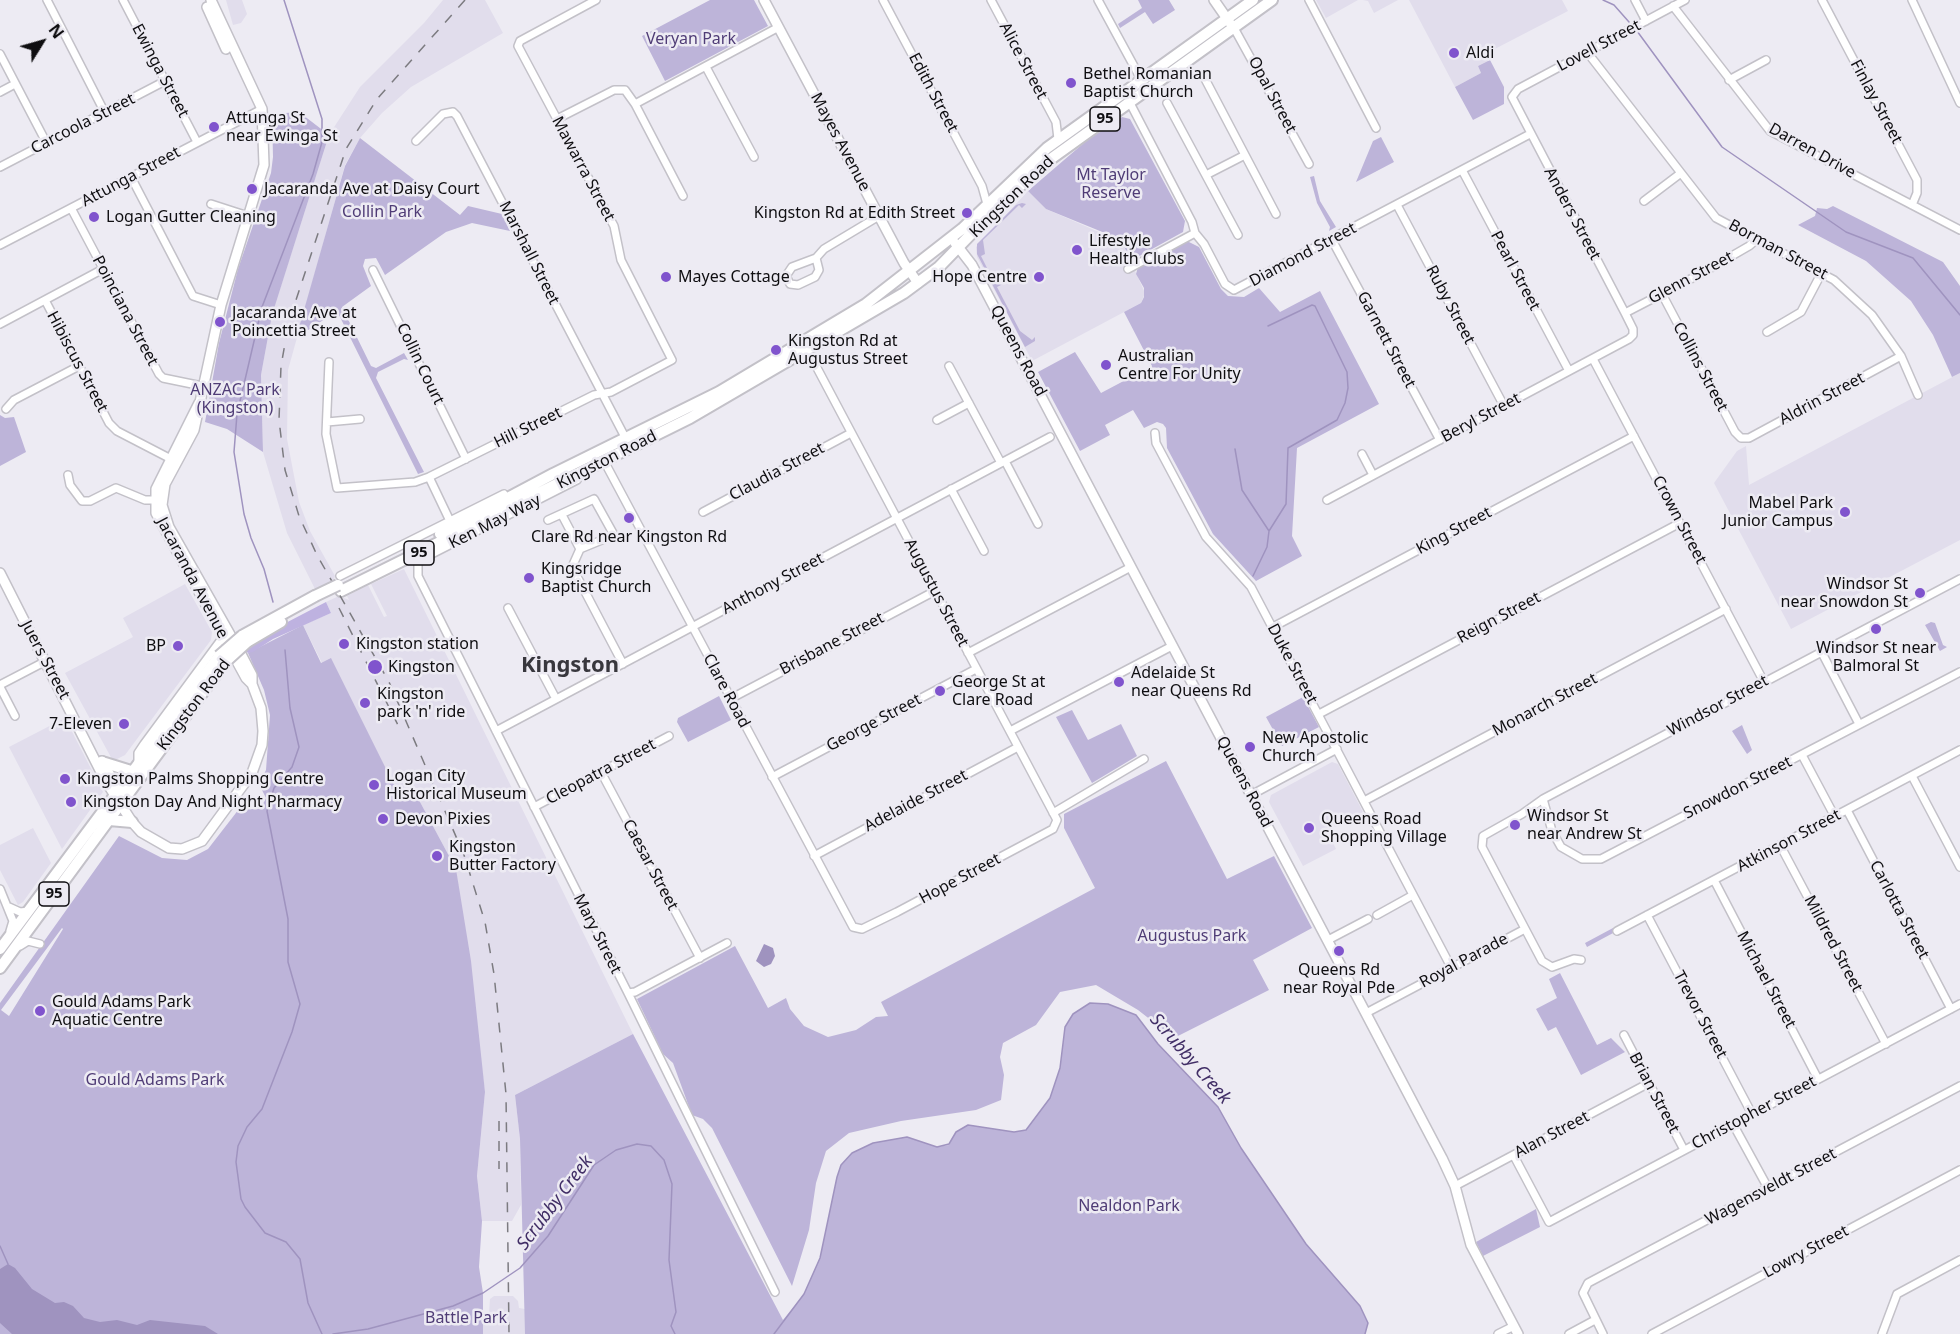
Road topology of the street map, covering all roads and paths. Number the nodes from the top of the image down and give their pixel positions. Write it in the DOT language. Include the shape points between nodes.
graph roads {
  1 [pos="47,0"];
  2 [pos="123,0"];
  3 [pos="206,0"];
  4 [pos="211,0"];
  5 [pos="596,0"];
  6 [pos="764,0"];
  7 [pos="883,0"];
  8 [pos="991,0"];
  9 [pos="1098,0"];
  10 [pos="1214,0"];
  11 [pos="1253,0"];
  12 [pos="1272,0"];
  13 [pos="1309,0"];
  14 [pos="1635,0"];
  15 [pos="1685,0"];
  16 [pos="1822,0"];
  17 [pos="1912,0"];
  18 [pos="1673,6"];
  19 [pos="1646,21"];
  20 [pos="1230,23"];
  21 [pos="777,28"];
  22 [pos="1587,52"];
  23 [pos="0,54"];
  24 [pos="1766,60"];
  25 [pos="706,67"];
  26 [pos="1204,77"];
  27 [pos="1729,80"];
  28 [pos="165,81"];
  29 [pos="1142,81"];
  30 [pos="15,84"];
  31 [pos="0,92"];
  32 [pos="1513,93"];
  33 [pos="1130,102"];
  34 [pos="1167,103"];
  35 [pos="1960,103"];
  36 [pos="635,104"];
  37 [pos="259,109"];
  38 [pos="105,113"];
  39 [pos="557,119"];
  40 [pos="1056,122"];
  41 [pos="1376,128"];
  42 [pos="1072,130"];
  43 [pos="1530,134"];
  44 [pos="1058,139"];
  45 [pos="416,141"];
  46 [pos="46,142"];
  47 [pos="197,142"];
  48 [pos="1245,155"];
  49 [pos="754,157"];
  50 [pos="1309,164"];
  51 [pos="0,167"];
  52 [pos="1462,171"];
  53 [pos="1681,173"];
  54 [pos="1206,175"];
  55 [pos="130,177"];
  56 [pos="982,186"];
  57 [pos="998,193"];
  58 [pos="683,196"];
  59 [pos="1644,201"];
  60 [pos="211,204"];
  61 [pos="987,204"];
  62 [pos="1397,205"];
  63 [pos="1911,205"];
  64 [pos="71,208"];
  65 [pos="1275,214"];
  66 [pos="248,216"];
  67 [pos="879,216"];
  68 [pos="1960,230"];
  69 [pos="1195,233"];
  70 [pos="1238,235"];
  71 [pos="951,238"];
  72 [pos="1332,240"];
  73 [pos="1756,240"];
  74 [pos="0,245"];
  75 [pos="960,248"];
  76 [pos="816,258"];
  77 [pos="372,267"];
  78 [pos="104,269"];
  79 [pos="1128,269"];
  80 [pos="910,272"];
  81 [pos="1821,274"];
  82 [pos="918,283"];
  83 [pos="1662,294"];
  84 [pos="45,300"];
  85 [pos="221,305"];
  86 [pos="1625,313"];
  87 [pos="0,324"];
  88 [pos="1767,332"];
  89 [pos="1633,334"];
  90 [pos="818,344"];
  91 [pos="797,356"];
  92 [pos="1901,356"];
  93 [pos="1593,358"];
  94 [pos="672,360"];
  95 [pos="329,362"];
  96 [pos="79,366"];
  97 [pos="816,366"];
  98 [pos="949,366"];
  99 [pos="1569,371"];
  100 [pos="202,386"];
  101 [pos="603,394"];
  102 [pos="1918,394"];
  103 [pos="969,403"];
  104 [pos="1504,406"];
  105 [pos="6,410"];
  106 [pos="360,419"];
  107 [pos="937,420"];
  108 [pos="327,422"];
  109 [pos="851,433"];
  110 [pos="1155,433"];
  111 [pos="1634,436"];
  112 [pos="1050,437"];
  113 [pos="650,438"];
  114 [pos="1741,438"];
  115 [pos="626,439"];
  116 [pos="1440,440"];
  117 [pos="184,444"];
  118 [pos="1362,454"];
  119 [pos="602,456"];
  120 [pos="171,459"];
  121 [pos="466,459"];
  122 [pos="1003,462"];
  123 [pos="580,473"];
  124 [pos="553,474"];
  125 [pos="68,475"];
  126 [pos="1373,475"];
  127 [pos="429,477"];
  128 [pos="951,489"];
  129 [pos="158,500"];
  130 [pos="1327,500"];
  131 [pos="703,512"];
  132 [pos="562,515"];
  133 [pos="896,518"];
  134 [pos="548,520"];
  135 [pos="450,521"];
  136 [pos="1680,523"];
  137 [pos="1038,524"];
  138 [pos="580,549"];
  139 [pos="984,551"];
  140 [pos="1131,567"];
  141 [pos="0,573"];
  142 [pos="418,576"];
  143 [pos="1960,579"];
  144 [pos="340,584"];
  145 [pos="935,591"];
  146 [pos="508,608"];
  147 [pos="1726,609"];
  148 [pos="692,627"];
  149 [pos="1273,627"];
  150 [pos="223,637"];
  151 [pos="1172,646"];
  152 [pos="1821,651"];
  153 [pos="968,653"];
  154 [pos="222,659"];
  155 [pos="46,661"];
  156 [pos="623,664"];
  157 [pos="976,669"];
  158 [pos="1960,672"];
  159 [pos="1764,681"];
  160 [pos="252,684"];
  161 [pos="0,686"];
  162 [pos="556,699"];
  163 [pos="730,699"];
  164 [pos="1319,714"];
  165 [pos="15,716"];
  166 [pos="1859,724"];
  167 [pos="496,731"];
  168 [pos="1010,732"];
  169 [pos="669,736"];
  170 [pos="90,747"];
  171 [pos="1018,747"];
  172 [pos="1337,749"];
  173 [pos="1960,750"];
  174 [pos="1802,755"];
  175 [pos="1144,759"];
  176 [pos="102,762"];
  177 [pos="134,766"];
  178 [pos="601,772"];
  179 [pos="1912,776"];
  180 [pos="772,777"];
  181 [pos="1251,795"];
  182 [pos="118,797"];
  183 [pos="1543,799"];
  184 [pos="1364,801"];
  185 [pos="534,807"];
  186 [pos="1847,810"];
  187 [pos="1055,816"];
  188 [pos="1835,816"];
  189 [pos="109,819"];
  190 [pos="132,822"];
  191 [pos="148,835"];
  192 [pos="1780,845"];
  193 [pos="814,856"];
  194 [pos="1960,867"];
  195 [pos="1714,880"];
  196 [pos="0,890"];
  197 [pos="1413,895"];
  198 [pos="9,907"];
  199 [pos="33,914"];
  200 [pos="1377,915"];
  201 [pos="1647,915"];
  202 [pos="1368,919"];
  203 [pos="1525,929"];
  204 [pos="856,930"];
  205 [pos="1617,931"];
  206 [pos="1328,940"];
  207 [pos="727,943"];
  208 [pos="1,948"];
  209 [pos="700,958"];
  210 [pos="1581,960"];
  211 [pos="2,965"];
  212 [pos="1451,968"];
  213 [pos="628,993"];
  214 [pos="1960,1004"];
  215 [pos="1951,1009"];
  216 [pos="1366,1013"];
  217 [pos="1624,1035"];
  218 [pos="1886,1044"];
  219 [pos="1818,1079"];
  220 [pos="1649,1083"];
  221 [pos="1960,1086"];
  222 [pos="1752,1114"];
  223 [pos="1732,1125"];
  224 [pos="1684,1150"];
  225 [pos="1514,1156"];
  226 [pos="1960,1170"];
  227 [pos="1455,1186"];
  228 [pos="1768,1188"];
  229 [pos="1960,1260"];
  230 [pos="774,1292"];
  231 [pos="1595,1320"];
  232 [pos="1516,1330"];
  233 [pos="1498,1334"];
  234 [pos="1569,1334"];
  235 [pos="1603,1334"];
  236 [pos="1653,1334"];
  237 [pos="1882,1334"];
  1 -- 38 [label="street"];
  2 -- 28 [label="street, Ewinga Street"];
  3 -- 37 [label="street, Jacaranda Avenue" via="214,25"];
  4 -- 37 [label="street, Jacaranda Avenue"];
  5 -- 39 [label="street, Mawarra Street" via="520,40 518,46"];
  6 -- 21 [label="street, Mayes Avenue"];
  7 -- 56 [label="street, Edith Street"];
  8 -- 40 [label="street, Alice Street"];
  9 -- 29 [label="street"];
  10 -- 20 [label="street"];
  11 -- 20 [label="main road, Kingston Road / 95"];
  12 -- 20 [label="main road, Kingston Road / 95"];
  13 -- 41 [label="street"];
  14 -- 19 [label="street"];
  15 -- 18 [label="street, Lovell Street"];
  16 -- 63 [label="street, Finlay Street" via="1917,180 1917,193"];
  17 -- 35 [label="street"];
  18 -- 19 [label="street, Lovell Street"];
  18 -- 27 [label="street, Darren Drive"];
  19 -- 22 [label="street, Lovell Street"];
  20 -- 29 [label="main road, Kingston Road / 95"];
  20 -- 33 [label="main road, Kingston Road / 95"];
  20 -- 50 [label="street, Opal Street"];
  21 -- 25 [label="street"];
  21 -- 67 [label="street, Mayes Avenue"];
  22 -- 32 [label="street, Lovell Street"];
  22 -- 53 [label="street, Borman Street"];
  23 -- 30 [label="street"];
  24 -- 27 [label="street"];
  25 -- 36 [label="street"];
  25 -- 49 [label="street"];
  26 -- 48 [label="street"];
  27 -- 63 [label="street, Darren Drive" via="1770,131"];
  28 -- 38 [label="street, Carcoola Street"];
  28 -- 47 [label="street, Ewinga Street"];
  29 -- 42 [label="main road, Kingston Road / 95"];
  30 -- 31 [label="street"];
  30 -- 46 [label="street"];
  32 -- 43 [label="street, Anders Street" via="1514,104"];
  33 -- 69 [label="street, Diamond Street"];
  33 -- 75 [label="main road, Kingston Road / 95" via="1036,170"];
  34 -- 54 [label="street"];
  36 -- 39 [label="street" via="625,90 619,89"];
  36 -- 58 [label="street"];
  37 -- 47 [label="street, Attunga Street"];
  37 -- 66 [label="street, Jacaranda Avenue" via="265,152"];
  38 -- 46 [label="street, Carcoola Street"];
  39 -- 94 [label="street, Mawarra Street" via="614,226 621,260"];
  40 -- 42 [label="street"];
  40 -- 44 [label="street, Alice Street"];
  42 -- 44 [label="main road, Kingston Road / 95"];
  43 -- 52 [label="street, Diamond Street"];
  43 -- 86 [label="street, Anders Street"];
  44 -- 57 [label="main road, Kingston Road / 95"];
  45 -- 101 [label="street, Marshall Street" via="443,114 453,112 457,116"];
  46 -- 51 [label="street, Carcoola Street"];
  47 -- 55 [label="street, Attunga Street"];
  48 -- 54 [label="street"];
  48 -- 65 [label="street"];
  52 -- 62 [label="street, Diamond Street"];
  52 -- 99 [label="street, Pearl Street"];
  53 -- 59 [label="street"];
  53 -- 73 [label="street, Borman Street" via="1716,218"];
  54 -- 70 [label="street"];
  55 -- 64 [label="street, Attunga Street"];
  55 -- 85 [label="street" via="193,296"];
  56 -- 57 [label="street"];
  56 -- 61 [label="street, Edith Street"];
  57 -- 61 [label="main road, Kingston Road / 95"];
  60 -- 66 [label="street"];
  61 -- 71 [label="main road, Kingston Road / 95"];
  62 -- 72 [label="street, Diamond Street"];
  62 -- 104 [label="street, Ruby Street"];
  63 -- 68 [label="street, Darren Drive"];
  64 -- 74 [label="street, Attunga Street"];
  64 -- 78 [label="street, Poinciana Street"];
  66 -- 85 [label="street, Jacaranda Avenue"];
  67 -- 76 [label="street" via="824,249"];
  67 -- 80 [label="street, Mayes Avenue"];
  69 -- 72 [label="street, Diamond Street" via="1225,284 1234,290"];
  69 -- 79 [label="street"];
  71 -- 75 [label="street, Queens Road"];
  71 -- 80 [label="main road, Kingston Road / 95"];
  72 -- 116 [label="street, Garnett Street"];
  73 -- 81 [label="street, Borman Street"];
  73 -- 83 [label="street, Glenn Street"];
  75 -- 82 [label="main road, Kingston Road / 95"];
  75 -- 140 [label="street, Queens Road"];
  76 -- 76 [label="street" via="819,270 815,277 798,285 790,284 786,276 789,269"];
  77 -- 121 [label="street, Collin Court"];
  78 -- 84 [label="street"];
  78 -- 100 [label="street, Poinciana Street" via="159,374"];
  80 -- 82 [label="street, Mayes Avenue"];
  80 -- 115 [label="main road, Kingston Road / 95" via="847,316 719,392"];
  81 -- 88 [label="street" via="1801,312"];
  81 -- 92 [label="street, Borman Street" via="1834,280 1872,315"];
  82 -- 90 [label="main road, Kingston Road / 95"];
  83 -- 86 [label="street, Glenn Street"];
  83 -- 114 [label="street, Collins Street"];
  84 -- 87 [label="street"];
  84 -- 96 [label="street, Hibiscus Street"];
  85 -- 100 [label="street, Jacaranda Avenue"];
  86 -- 89 [label="street, Anders Street"];
  89 -- 93 [label="street, Beryl Street"];
  90 -- 91 [label="main road, Kingston Road / 95"];
  90 -- 97 [label="street"];
  91 -- 97 [label="street"];
  91 -- 113 [label="main road, Kingston Road / 95"];
  92 -- 102 [label="street, Borman Street"];
  92 -- 114 [label="street, Aldrin Street" via="1749,438"];
  93 -- 99 [label="street, Beryl Street"];
  93 -- 111 [label="street, Crown Street"];
  94 -- 101 [label="street, Hill Street"];
  95 -- 108 [label="street"];
  96 -- 105 [label="street" via="14,400"];
  96 -- 120 [label="street, Hibiscus Street" via="111,425"];
  97 -- 109 [label="street, Augustus Street"];
  98 -- 103 [label="street"];
  99 -- 104 [label="street, Beryl Street"];
  100 -- 117 [label="street, Jacaranda Avenue"];
  101 -- 115 [label="street, Marshall Street"];
  101 -- 121 [label="street, Hill Street"];
  103 -- 107 [label="street"];
  103 -- 122 [label="street"];
  104 -- 116 [label="street, Beryl Street"];
  106 -- 108 [label="street"];
  108 -- 127 [label="street, Hill Street" via="337,488 415,482"];
  109 -- 131 [label="street, Claudia Street"];
  109 -- 133 [label="street, Augustus Street"];
  110 -- 149 [label="street, Duke Street" via="1156,443 1206,537 1246,580"];
  111 -- 136 [label="street, Crown Street"];
  111 -- 149 [label="street, King Street"];
  112 -- 122 [label="street, Anthony Street"];
  113 -- 115 [label="main road" via="632,443"];
  113 -- 119 [label="main road, Kingston Road / 95"];
  115 -- 119 [label="main road, Kingston Road / 95"];
  116 -- 126 [label="street, Beryl Street"];
  117 -- 120 [label="street, Jacaranda Avenue"];
  117 -- 129 [label="street, Jacaranda Avenue"];
  118 -- 126 [label="street"];
  119 -- 123 [label="main road, Kingston Road / 95"];
  119 -- 124 [label="main road, Kingston Road / 95"];
  119 -- 148 [label="street, Clare Road"];
  120 -- 129 [label="street, Jacaranda Avenue" via="158,484"];
  121 -- 127 [label="street, Hill Street"];
  122 -- 128 [label="street, Anthony Street"];
  122 -- 137 [label="street"];
  123 -- 142 [label="street, Ken May Way" via="577,480 422,558"];
  123 -- 144 [label="main road, Kingston Road / 95"];
  124 -- 135 [label="street, Kingston Road" via="546,473"];
  124 -- 144 [label="main road, Kingston Road / 95"];
  125 -- 129 [label="street" via="82,501 116,488 145,500"];
  126 -- 130 [label="street, Beryl Street"];
  127 -- 135 [label="street"];
  128 -- 133 [label="street, Anthony Street"];
  128 -- 139 [label="street"];
  129 -- 150 [label="street, Jacaranda Avenue" via="161,524"];
  129 -- 160 [label="street, Jacaranda Avenue" via="252,675"];
  132 -- 134 [label="street"];
  132 -- 138 [label="street"];
  132 -- 138 [label="street" via="594,499 614,536"];
  133 -- 145 [label="street, Augustus Street"];
  133 -- 148 [label="street, Anthony Street"];
  135 -- 144 [label="street, Kingston Road"];
  136 -- 147 [label="street, Crown Street"];
  136 -- 164 [label="street, Reign Street"];
  138 -- 156 [label="street" via="572,567"];
  140 -- 151 [label="street, Queens Road"];
  140 -- 153 [label="street"];
  141 -- 155 [label="street, Juers Street"];
  142 -- 167 [label="street, Mary Street"];
  143 -- 152 [label="street, Windsor Street"];
  144 -- 154 [label="main road, Kingston Road / 95, bridge" via="244,639"];
  145 -- 153 [label="street, Augustus Street"];
  145 -- 163 [label="street, Brisbane Street"];
  146 -- 162 [label="street"];
  147 -- 159 [label="street, Crown Street"];
  147 -- 184 [label="street, Monarch Street"];
  148 -- 156 [label="street, Anthony Street"];
  148 -- 163 [label="street, Clare Road"];
  149 -- 164 [label="street, Duke Street"];
  150 -- 160 [label="street, Jacaranda Avenue"];
  150 -- 177 [label="street, Kingston Road" via="144,744"];
  151 -- 168 [label="street"];
  151 -- 181 [label="street, Queens Road"];
  152 -- 159 [label="street, Windsor Street"];
  152 -- 166 [label="street"];
  153 -- 157 [label="street, Augustus Street"];
  154 -- 177 [label="main road, Kingston Road / 95"];
  154 -- 182 [label="main road, Kingston Road / 95"];
  155 -- 161 [label="street"];
  155 -- 170 [label="street, Juers Street"];
  156 -- 162 [label="street, Anthony Street"];
  157 -- 168 [label="street, Augustus Street"];
  157 -- 180 [label="street, George Street"];
  158 -- 166 [label="street, Snowdon Street"];
  159 -- 183 [label="street, Windsor Street"];
  160 -- 191 [label="street, Jacaranda Avenue" via="261,708 263,738 254,768 242,788 205,838 194,846 169,848"];
  161 -- 165 [label="street"];
  162 -- 167 [label="street, Anthony Street"];
  163 -- 180 [label="street, Clare Road"];
  164 -- 172 [label="street, Duke Street"];
  166 -- 174 [label="street, Snowdon Street"];
  167 -- 185 [label="street, Mary Street"];
  168 -- 171 [label="street, Augustus Street"];
  169 -- 178 [label="street, Cleopatra Street"];
  170 -- 176 [label="street, Juers Street"];
  170 -- 182 [label="street, Juers Street"];
  171 -- 187 [label="street, Augustus Street"];
  171 -- 193 [label="street, Adelaide Street"];
  172 -- 181 [label="street"];
  172 -- 184 [label="street, Duke Street"];
  173 -- 179 [label="street, Atkinson Street"];
  174 -- 183 [label="street, Snowdon Street" via="1601,859 1582,860 1561,847"];
  174 -- 188 [label="street"];
  175 -- 187 [label="street, Hope Street"];
  176 -- 177 [label="main road"];
  176 -- 182 [label="street, Juers Street"];
  177 -- 182 [label="main road, Kingston Road / 95"];
  178 -- 185 [label="street, Cleopatra Street"];
  178 -- 209 [label="street, Caesar Street"];
  179 -- 186 [label="street, Atkinson Street"];
  179 -- 194 [label="street"];
  180 -- 193 [label="street, Clare Road"];
  181 -- 206 [label="street, Queens Road"];
  182 -- 189 [label="main road, Kingston Road / 95"];
  182 -- 190 [label="street, Jacaranda Avenue"];
  182 -- 191 [label="street, Jacaranda Avenue"];
  182 -- 199 [label="main road, Kingston Road / 95"];
  183 -- 203 [label="street, Windsor Street" via="1481,840"];
  184 -- 197 [label="street, Duke Street"];
  185 -- 213 [label="street, Mary Street"];
  186 -- 188 [label="street, Atkinson Street"];
  186 -- 215 [label="street, Carlotta Street"];
  187 -- 204 [label="street, Hope Street" via="1053,829"];
  188 -- 192 [label="street, Atkinson Street"];
  189 -- 190 [label="main road"];
  189 -- 199 [label="main road, Kingston Road / 95"];
  190 -- 191 [label="street, Jacaranda Avenue"];
  192 -- 195 [label="street, Atkinson Street"];
  192 -- 218 [label="street, Mildred Street"];
  193 -- 204 [label="street, Clare Road"];
  195 -- 201 [label="street, Atkinson Street"];
  195 -- 219 [label="street, Michael Street"];
  196 -- 198 [label="street"];
  197 -- 200 [label="street"];
  197 -- 212 [label="street, Duke Street"];
  198 -- 199 [label="street"];
  198 -- 208 [label="street" via="13,923"];
  199 -- 208 [label="main road, Kingston Road / 95"];
  199 -- 211 [label="main road, Kingston Road / 95"];
  199 -- 211 [label="street" via="32,933 40,944 25,942"];
  201 -- 205 [label="street, Atkinson Street"];
  201 -- 222 [label="street, Trevor Street"];
  202 -- 206 [label="street"];
  203 -- 210 [label="street, Royal Parade" via="1547,966"];
  203 -- 212 [label="street, Royal Parade"];
  206 -- 216 [label="street, Queens Road"];
  207 -- 209 [label="street"];
  209 -- 213 [label="street"];
  212 -- 216 [label="street, Royal Parade"];
  213 -- 230 [label="street, Mary Street"];
  214 -- 215 [label="street, Christopher Street"];
  215 -- 218 [label="street, Christopher Street"];
  216 -- 227 [label="street, Queens Road"];
  217 -- 220 [label="street, Brian Street"];
  218 -- 219 [label="street, Christopher Street"];
  219 -- 222 [label="street, Christopher Street"];
  220 -- 224 [label="street, Brian Street"];
  220 -- 225 [label="street, Alan Street"];
  221 -- 228 [label="street, Wagensveldt Street"];
  222 -- 223 [label="street, Christopher Street"];
  223 -- 224 [label="street, Christopher Street"];
  223 -- 228 [label="street"];
  224 -- 225 [label="street, Christopher Street" via="1549,1222"];
  225 -- 227 [label="street, Alan Street"];
  226 -- 236 [label="street, Lowry Street"];
  227 -- 232 [label="street, Queens Road" via="1471,1245"];
  228 -- 231 [label="street, Wagensveldt Street" via="1588,1283 1584,1298"];
  229 -- 237 [label="street" via="1897,1294"];
  231 -- 234 [label="street"];
  231 -- 235 [label="street"];
  232 -- 233 [label="street"];
}
